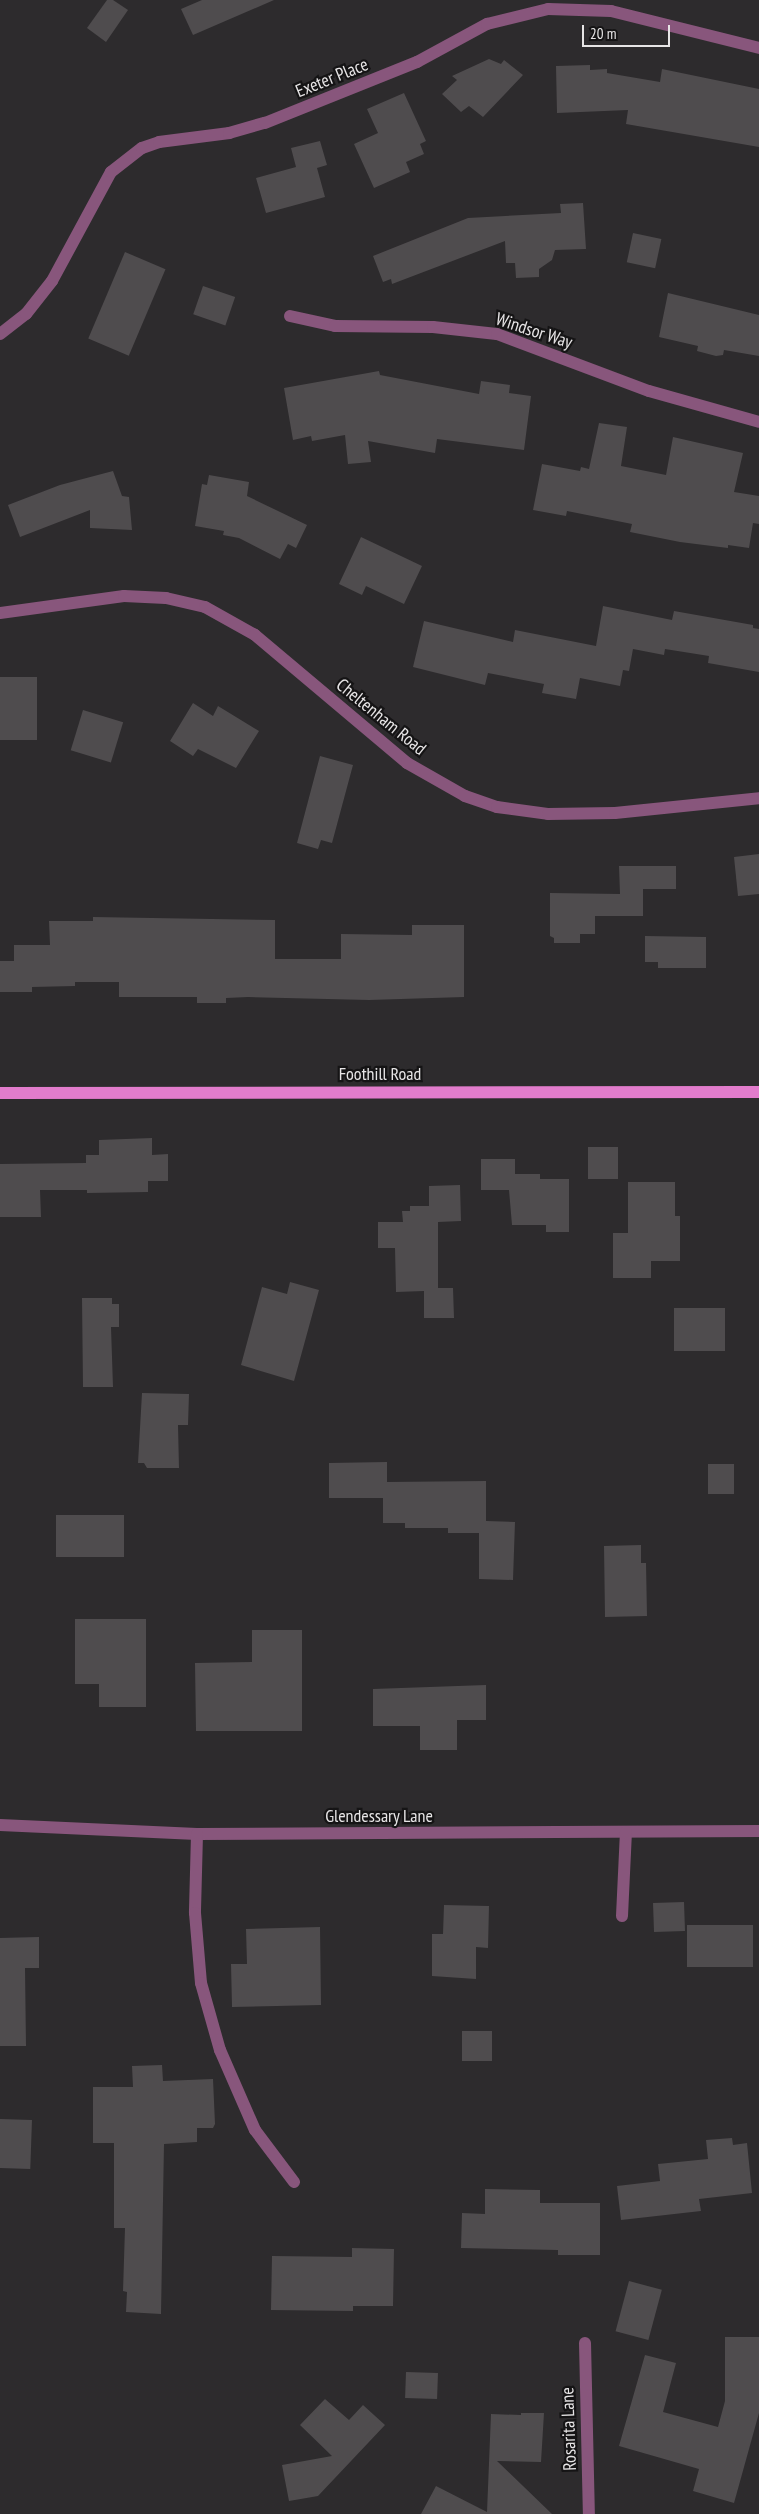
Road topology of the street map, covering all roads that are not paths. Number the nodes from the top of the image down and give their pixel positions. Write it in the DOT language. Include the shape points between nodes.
graph roads {
  1 [pos="759,48"];
  2 [pos="290,316"];
  3 [pos="0,334"];
  4 [pos="759,422"];
  5 [pos="0,613"];
  6 [pos="759,798"];
  7 [pos="759,1092"];
  8 [pos="0,1093"];
  9 [pos="0,1825"];
  10 [pos="759,1831"];
  11 [pos="626,1832"];
  12 [pos="197,1834"];
  13 [pos="622,1916"];
  14 [pos="294,2182"];
  15 [pos="584,2343"];
  16 [pos="589,2514"];
  1 -- 3 [label="street, Exeter Place" via="611,11 580,8 541,10 487,24 417,62 265,123 229,133 159,142 142,148 112,172 52,281 26,314"];
  2 -- 4 [label="street, Windsor Way" via="335,326 433,327 497,334 649,391"];
  5 -- 6 [label="street, Cheltenham Road" via="124,596 166,598 204,607 255,635 414,767 464,796 497,807 548,814 615,813"];
  7 -- 8 [label="main road, Foothill Road"];
  9 -- 12 [label="street, Glendessary Lane"];
  10 -- 11 [label="street, Glendessary Lane"];
  11 -- 12 [label="street, Glendessary Lane"];
  11 -- 13 [label="street"];
  12 -- 14 [label="street" via="195,1913 200,1983 220,2050 255,2130"];
  15 -- 16 [label="street, Rosarita Lane"];
}
